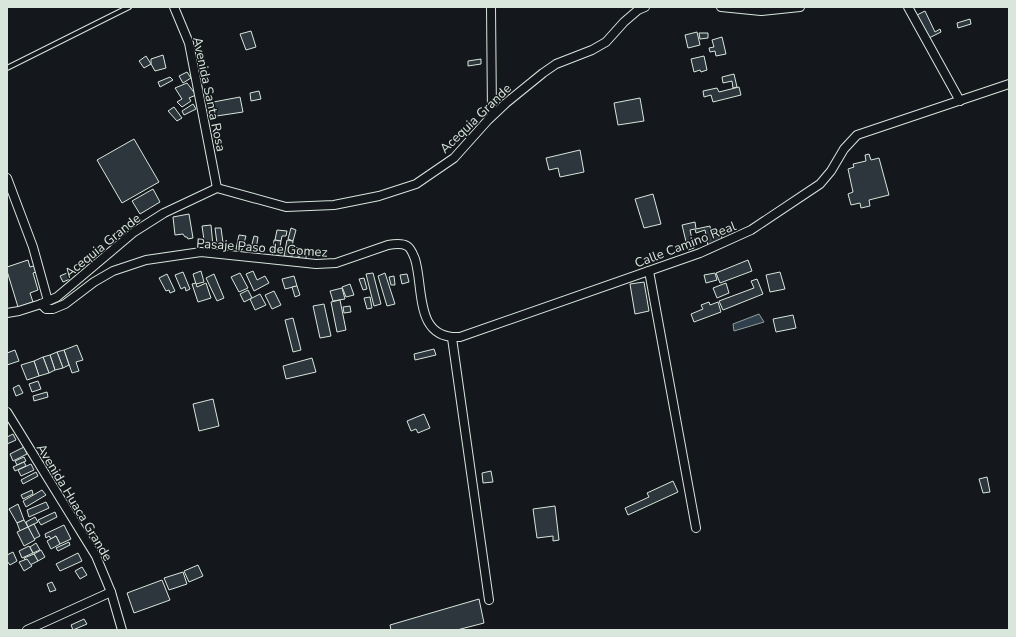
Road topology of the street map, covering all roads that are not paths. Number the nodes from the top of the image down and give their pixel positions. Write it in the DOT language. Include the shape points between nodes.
graph roads {
  1 [pos="129,7"];
  2 [pos="174,7"];
  3 [pos="491,7"];
  4 [pos="645,7"];
  5 [pos="721,7"];
  6 [pos="800,7"];
  7 [pos="908,7"];
  8 [pos="7,68"];
  9 [pos="1009,84"];
  10 [pos="960,100"];
  11 [pos="492,116"];
  12 [pos="7,178"];
  13 [pos="217,188"];
  14 [pos="649,271"];
  15 [pos="45,302"];
  16 [pos="7,312"];
  17 [pos="452,338"];
  18 [pos="7,412"];
  19 [pos="696,528"];
  20 [pos="111,592"];
  21 [pos="489,600"];
  22 [pos="27,630"];
  23 [pos="122,630"];
  1 -- 8 [label="lane"];
  2 -- 13 [label="street, Avenida Santa Rosa" via="188,43"];
  3 -- 11 [label="street"];
  4 -- 11 [label="street, Acequia Grande" via="624,22 606,42 543,72"];
  5 -- 6 [label="street" via="761,11"];
  7 -- 10 [label="street"];
  9 -- 10 [label="street, Calle Camino Real"];
  10 -- 14 [label="street, Calle Camino Real" via="857,136 844,149 820,184 757,226 700,253"];
  11 -- 13 [label="street, Acequia Grande" via="454,158 416,184 380,196 334,205 286,207"];
  12 -- 15 [label="street" via="33,247"];
  13 -- 15 [label="street, Acequia Grande" via="164,213 134,232 57,297"];
  14 -- 17 [label="street, Calle Camino Real"];
  14 -- 19 [label="street"];
  15 -- 16 [label="street, Acequia Grande" via="19,311"];
  15 -- 17 [label="street, Pasaje Paso de Gomez" via="46,308 53,309 65,304 94,282 114,271 146,260 201,252 316,264 336,263 397,244 407,246 413,252 418,269 423,310 428,321 435,331"];
  17 -- 21 [label="street"];
  18 -- 20 [label="street, Avenida Huaca Grande" via="96,556"];
  20 -- 22 [label="street"];
  20 -- 23 [label="street, Avenida Huaca Grande"];
}
